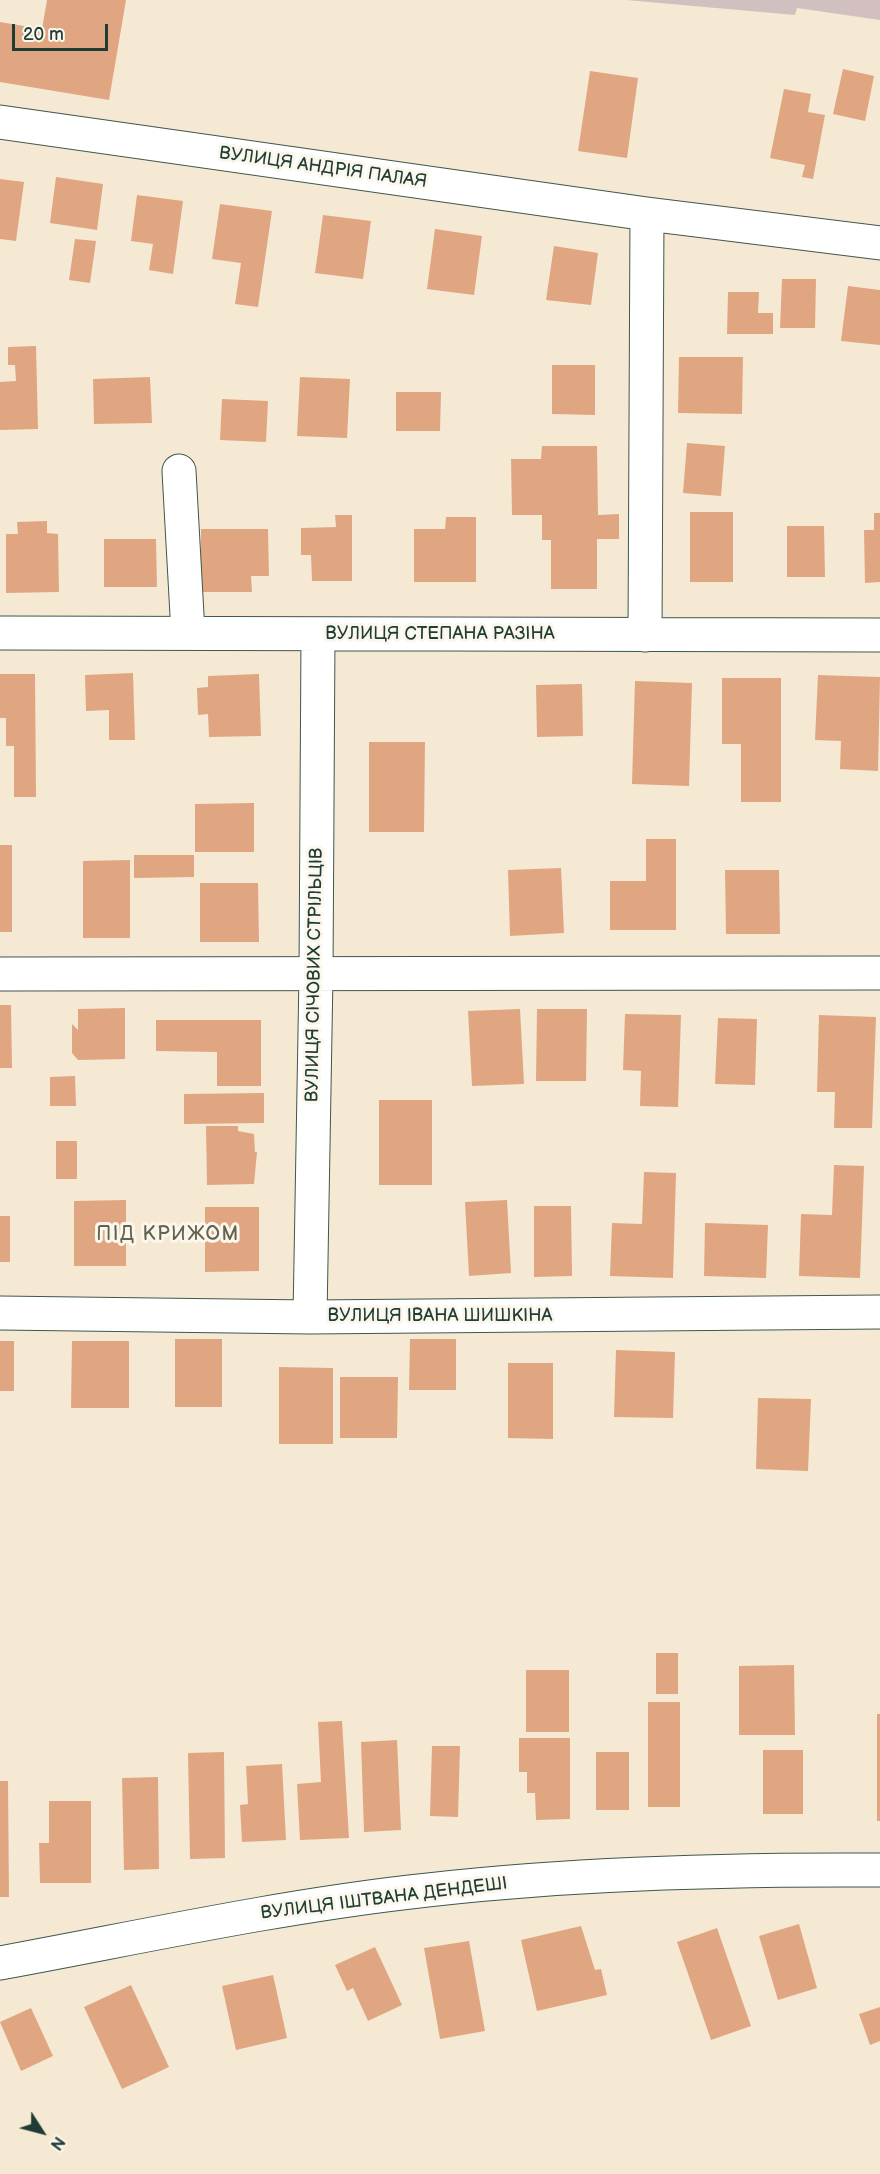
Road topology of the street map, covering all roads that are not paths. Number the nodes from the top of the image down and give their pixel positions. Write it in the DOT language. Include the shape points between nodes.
graph roads {
  1 [pos="0,122"];
  2 [pos="647,214"];
  3 [pos="880,243"];
  4 [pos="179,471"];
  5 [pos="0,633"];
  6 [pos="188,633"];
  7 [pos="318,634"];
  8 [pos="645,635"];
  9 [pos="880,635"];
  10 [pos="880,973"];
  11 [pos="0,974"];
  12 [pos="316,975"];
  13 [pos="880,1312"];
  14 [pos="0,1313"];
  15 [pos="310,1317"];
  16 [pos="880,1870"];
  17 [pos="0,1963"];
  1 -- 2 [label="street, ВУЛИЦЯ АНДРІЯ ПАЛАЯ"];
  2 -- 3 [label="street, ВУЛИЦЯ АНДРІЯ ПАЛАЯ"];
  2 -- 8 [label="street"];
  4 -- 6 [label="street"];
  5 -- 6 [label="street, ВУЛИЦЯ СТЕПАНА РАЗІНА"];
  6 -- 7 [label="street, ВУЛИЦЯ СТЕПАНА РАЗІНА"];
  7 -- 8 [label="street, ВУЛИЦЯ СТЕПАНА РАЗІНА"];
  7 -- 12 [label="street, ВУЛИЦЯ СІЧОВИХ СТРІЛЬЦІВ"];
  8 -- 9 [label="street, ВУЛИЦЯ СТЕПАНА РАЗІНА"];
  10 -- 12 [label="street"];
  11 -- 12 [label="street"];
  12 -- 15 [label="street, ВУЛИЦЯ СІЧОВИХ СТРІЛЬЦІВ"];
  13 -- 15 [label="street, ВУЛИЦЯ ІВАНА ШИШКІНА"];
  14 -- 15 [label="street, ВУЛИЦЯ ІВАНА ШИШКІНА"];
  16 -- 17 [label="street, ВУЛИЦЯ ІШТВАНА ДЕНДЕШІ" via="733,1871 456,1886 305,1906"];
}
